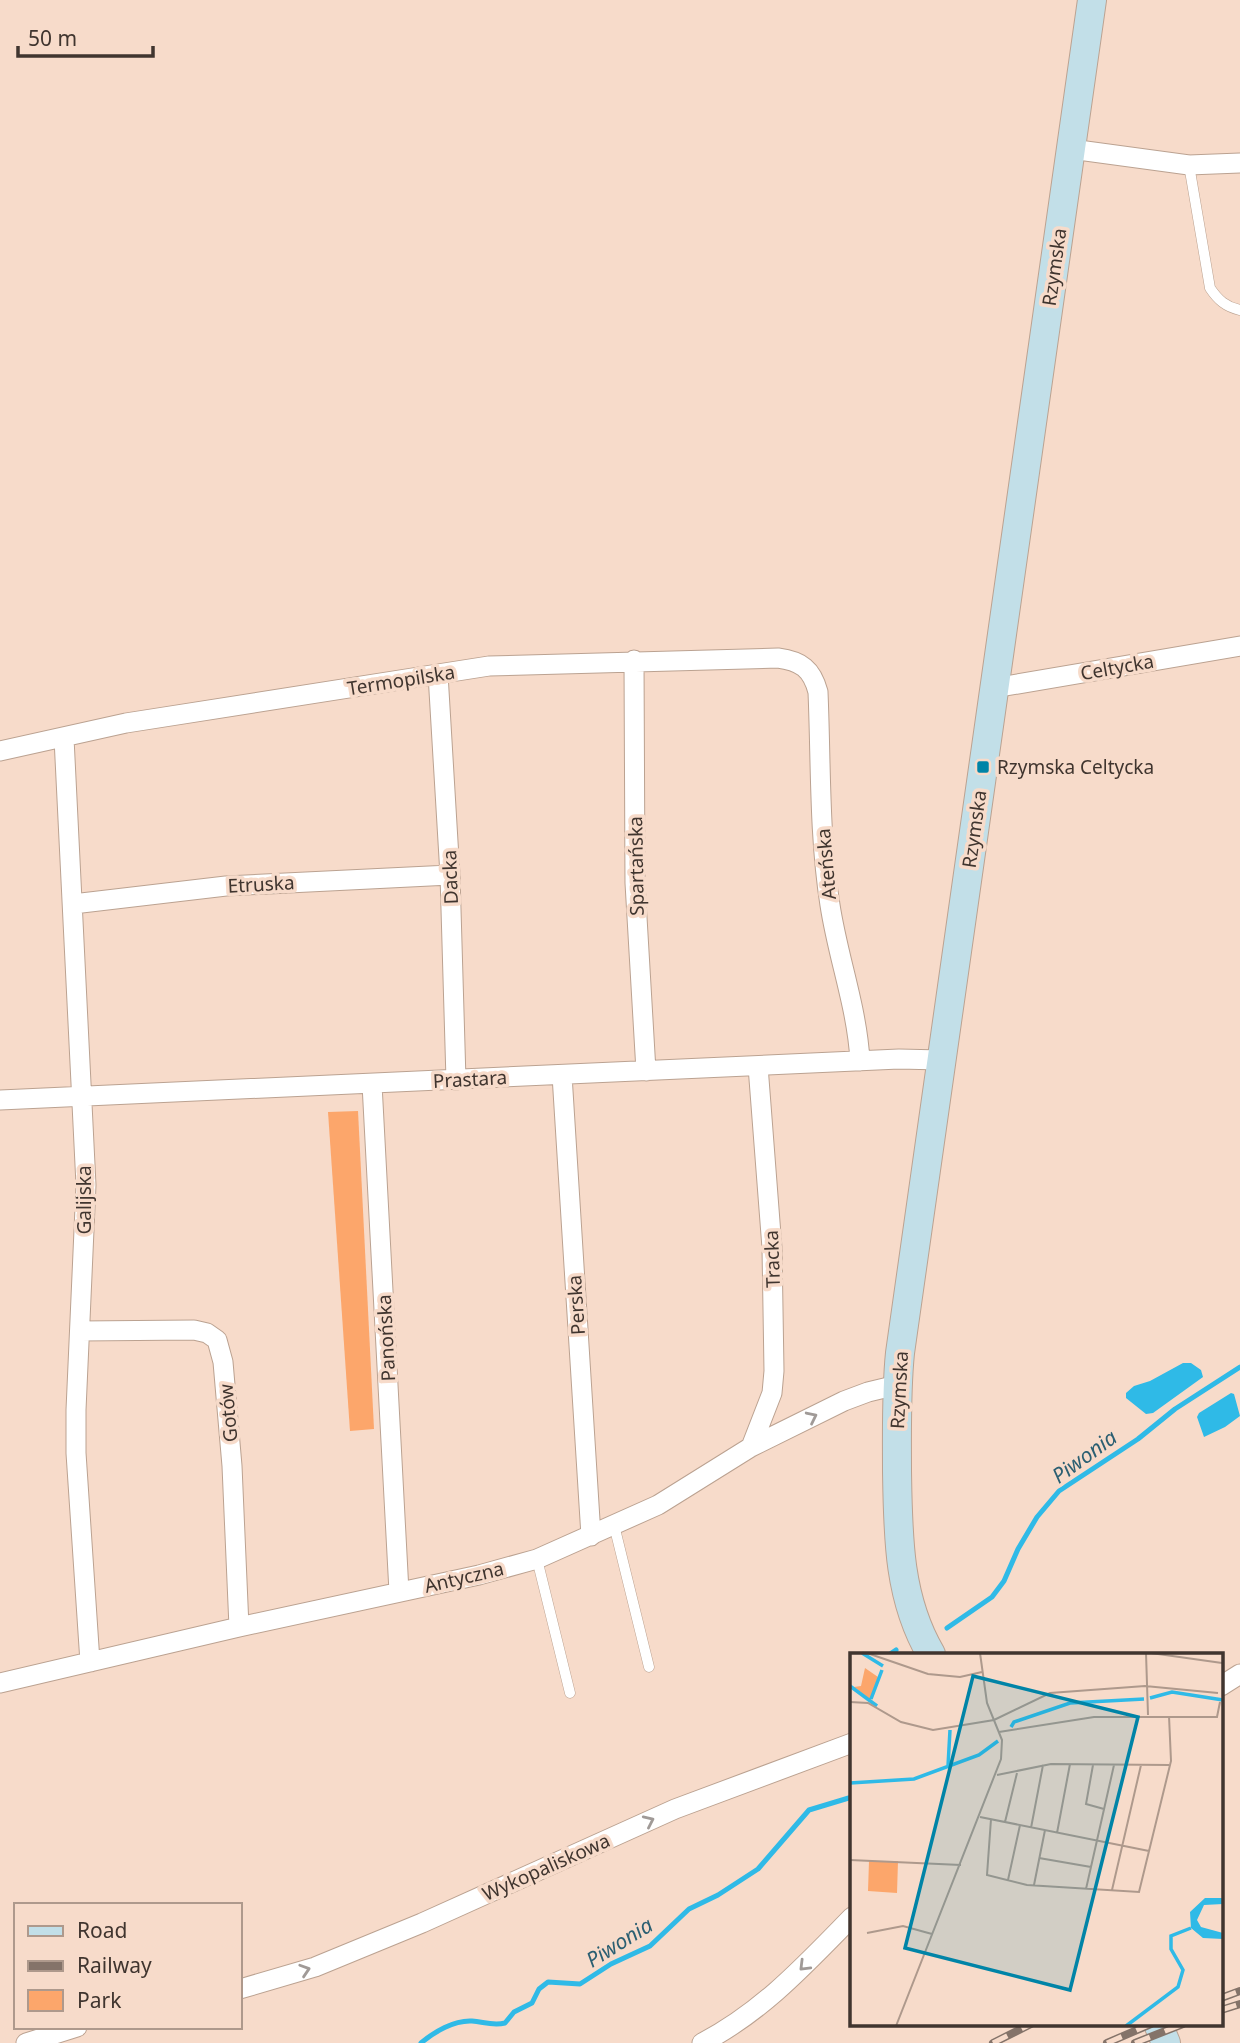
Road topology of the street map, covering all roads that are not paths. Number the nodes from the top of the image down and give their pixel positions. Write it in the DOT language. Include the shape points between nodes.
graph roads {
  1 [pos="1092,0"];
  2 [pos="1071,149"];
  3 [pos="1240,163"];
  4 [pos="1189,165"];
  5 [pos="1240,310"];
  6 [pos="1240,646"];
  7 [pos="634,660"];
  8 [pos="806,667"];
  9 [pos="438,674"];
  10 [pos="994,688"];
  11 [pos="64,738"];
  12 [pos="0,751"];
  13 [pos="450,875"];
  14 [pos="73,904"];
  15 [pos="941,1060"];
  16 [pos="860,1061"];
  17 [pos="758,1066"];
  18 [pos="646,1071"];
  19 [pos="562,1075"];
  20 [pos="456,1080"];
  21 [pos="372,1084"];
  22 [pos="82,1097"];
  23 [pos="0,1100"];
  24 [pos="80,1331"];
  25 [pos="897,1385"];
  26 [pos="751,1447"];
  27 [pos="614,1525"];
  28 [pos="591,1536"];
  29 [pos="537,1559"];
  30 [pos="399,1592"];
  31 [pos="239,1627"];
  32 [pos="931,1653"];
  33 [pos="90,1662"];
  34 [pos="649,1667"];
  35 [pos="1240,1674"];
  36 [pos="0,1683"];
  37 [pos="1222,1685"];
  38 [pos="570,1693"];
  39 [pos="850,1744"];
  40 [pos="850,1919"];
  41 [pos="242,1988"];
  42 [pos="1158,2025"];
  43 [pos="71,2029"];
  44 [pos="26,2043"];
  45 [pos="702,2043"];
  46 [pos="1166,2043"];
  1 -- 2 [label="main road, Rzymska"];
  2 -- 4 [label="street"];
  2 -- 10 [label="main road, Rzymska"];
  3 -- 4 [label="street"];
  4 -- 5 [label="lane" via="1210,288 1216,298"];
  6 -- 10 [label="street, Celtycka"];
  7 -- 8 [label="street, Termopilska" via="778,658"];
  7 -- 9 [label="street, Termopilska" via="489,666"];
  7 -- 18 [label="street, Spartańska" via="635,883"];
  8 -- 16 [label="street, Ateńska" via="818,692 830,908 858,1032"];
  9 -- 11 [label="street, Termopilska" via="126,723"];
  9 -- 13 [label="street, Dacka"];
  10 -- 15 [label="main road, Rzymska"];
  11 -- 12 [label="street, Termopilska"];
  11 -- 14 [label="street, Galijska"];
  13 -- 14 [label="street, Etruska" via="226,886"];
  13 -- 20 [label="street, Dacka"];
  14 -- 22 [label="street, Galijska"];
  15 -- 16 [label="street, Prastara"];
  15 -- 25 [label="main road, Rzymska"];
  16 -- 17 [label="street, Prastara"];
  17 -- 18 [label="street, Prastara"];
  17 -- 26 [label="street, Tracka" via="772,1248 774,1371 772,1393"];
  18 -- 19 [label="street, Prastara"];
  19 -- 20 [label="street, Prastara"];
  19 -- 28 [label="street, Perska"];
  20 -- 21 [label="street, Prastara"];
  21 -- 22 [label="street, Prastara"];
  21 -- 30 [label="street, Panońska"];
  22 -- 23 [label="street, Prastara"];
  22 -- 24 [label="street, Galijska" via="86,1185"];
  24 -- 31 [label="street, Gotów" via="194,1330 216,1340 223,1362 232,1466"];
  24 -- 33 [label="street, Galijska" via="76,1453"];
  26 -- 25 [label="street, Antyczna, one-way" via="844,1401"];
  25 -- 32 [label="main road, Rzymska" via="899,1553 911,1611"];
  26 -- 27 [label="street, Antyczna" via="658,1505"];
  27 -- 28 [label="street, Antyczna"];
  27 -- 34 [label="lane"];
  28 -- 29 [label="street, Antyczna"];
  29 -- 30 [label="street, Antyczna"];
  29 -- 38 [label="lane"];
  30 -- 31 [label="street, Antyczna"];
  31 -- 33 [label="street, Antyczna"];
  33 -- 36 [label="street, Antyczna"];
  35 -- 37 [label="street"];
  41 -- 39 [label="street, Wykopaliskowa, one-way" via="327,1962 675,1809"];
  40 -- 45 [label="street, one-way" via="764,2004"];
  42 -- 46 [label="main road"];
  43 -- 44 [label="street"];
}
